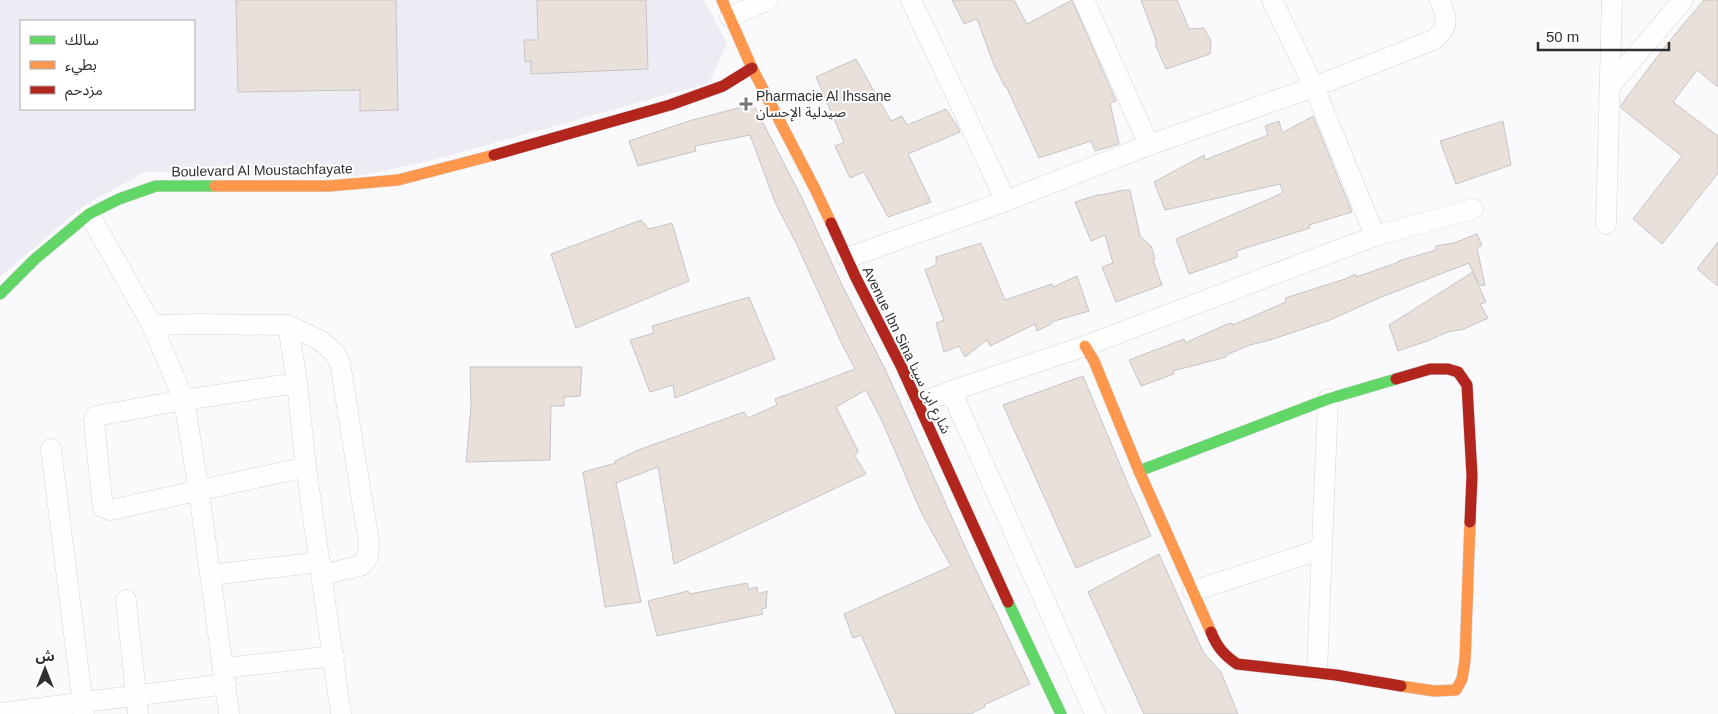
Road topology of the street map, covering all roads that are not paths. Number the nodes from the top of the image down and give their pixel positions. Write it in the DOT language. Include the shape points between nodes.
graph roads {
  1 [pos="768,0"];
  2 [pos="911,0"];
  3 [pos="1084,0"];
  4 [pos="1272,0"];
  5 [pos="1440,0"];
  6 [pos="1612,0"];
  7 [pos="1683,0"];
  8 [pos="726,9"];
  9 [pos="752,68"];
  10 [pos="1610,86"];
  11 [pos="1314,87"];
  12 [pos="1149,145"];
  13 [pos="1006,201"];
  14 [pos="1474,209"];
  15 [pos="89,214"];
  16 [pos="1606,224"];
  17 [pos="1375,236"];
  18 [pos="847,258"];
  19 [pos="0,294"];
  20 [pos="152,325"];
  21 [pos="288,325"];
  22 [pos="1086,346"];
  23 [pos="296,383"];
  24 [pos="951,391"];
  25 [pos="1328,399"];
  26 [pos="184,400"];
  27 [pos="918,404"];
  28 [pos="51,449"];
  29 [pos="306,467"];
  30 [pos="1139,471"];
  31 [pos="199,492"];
  32 [pos="1322,549"];
  33 [pos="321,569"];
  34 [pos="211,575"];
  35 [pos="1194,591"];
  36 [pos="126,600"];
  37 [pos="334,656"];
  38 [pos="1317,671"];
  39 [pos="225,676"];
  40 [pos="137,704"];
  41 [pos="83,708"];
  42 [pos="0,712"];
  43 [pos="229,714"];
  44 [pos="341,714"];
  45 [pos="1061,714"];
  46 [pos="1095,714"];
  1 -- 8 [label="street"];
  2 -- 13 [label="street"];
  3 -- 12 [label="street"];
  4 -- 11 [label="street"];
  5 -- 11 [label="street" via="1446,19 1445,28 1433,40"];
  6 -- 10 [label="street"];
  7 -- 10 [label="street"];
  8 -- 9 [label="street, Avenue Ibn Sina شارع ابن سينا"];
  9 -- 15 [label="street, Boulevard Al Moustachfayate" via="723,86 670,105 398,180 329,186 156,186"];
  9 -- 18 [label="street, Avenue Ibn Sina شارع ابن سينا"];
  10 -- 16 [label="street"];
  11 -- 12 [label="street"];
  11 -- 17 [label="street"];
  12 -- 13 [label="street"];
  13 -- 18 [label="street"];
  14 -- 17 [label="street"];
  15 -- 19 [label="street, Boulevard Al Moustachfayate" via="35,258"];
  15 -- 20 [label="street"];
  17 -- 22 [label="street"];
  18 -- 27 [label="street, Avenue Ibn Sina شارع ابن سينا"];
  20 -- 21 [label="street"];
  20 -- 26 [label="street"];
  21 -- 23 [label="street"];
  21 -- 33 [label="street" via="321,341 335,353 340,363 369,543 368,556 360,566"];
  22 -- 24 [label="street"];
  22 -- 30 [label="street"];
  23 -- 26 [label="street"];
  23 -- 29 [label="street"];
  24 -- 27 [label="street"];
  24 -- 46 [label="street"];
  25 -- 30 [label="street"];
  25 -- 32 [label="street"];
  25 -- 38 [label="street" via="1430,369 1458,372 1467,385 1472,476 1465,661 1463,677 1453,691"];
  26 -- 31 [label="street"];
  26 -- 31 [label="street" via="95,418 102,502 103,507 110,510"];
  27 -- 45 [label="street, Avenue Ibn Sina شارع ابن سينا"];
  28 -- 41 [label="street"];
  29 -- 31 [label="street"];
  29 -- 33 [label="street"];
  30 -- 35 [label="street"];
  31 -- 34 [label="street"];
  32 -- 35 [label="street"];
  32 -- 38 [label="street"];
  33 -- 34 [label="street"];
  33 -- 37 [label="street"];
  34 -- 39 [label="street"];
  35 -- 38 [label="street" via="1217,646 1237,664"];
  36 -- 40 [label="street"];
  37 -- 39 [label="street"];
  37 -- 44 [label="street"];
  39 -- 40 [label="street"];
  39 -- 43 [label="street"];
  40 -- 41 [label="street"];
  41 -- 42 [label="street"];
}
